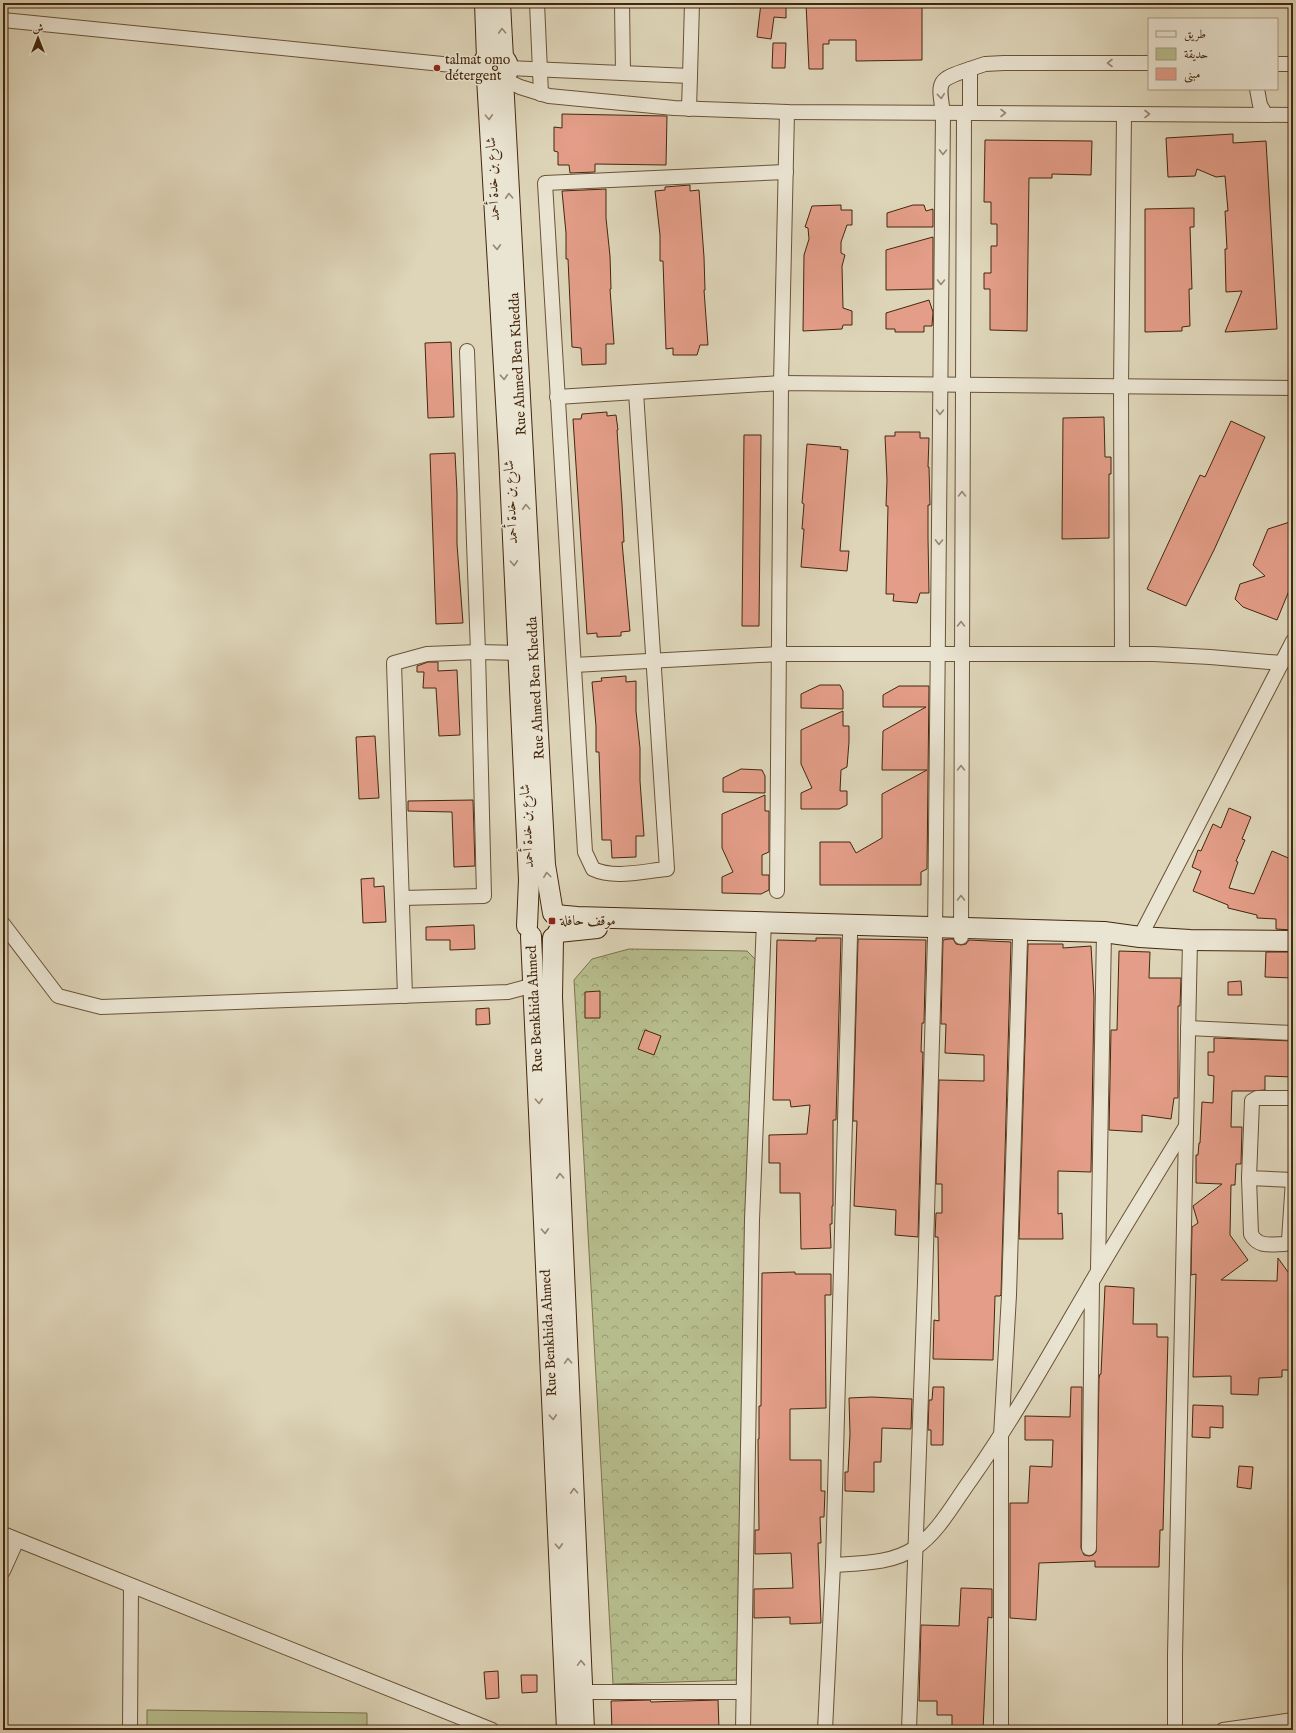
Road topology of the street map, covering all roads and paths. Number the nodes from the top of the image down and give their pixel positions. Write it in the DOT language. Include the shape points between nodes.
graph roads {
  1 [pos="485,3"];
  2 [pos="500,3"];
  3 [pos="537,3"];
  4 [pos="622,3"];
  5 [pos="692,3"];
  6 [pos="3,20"];
  7 [pos="1148,64"];
  8 [pos="1278,64"];
  9 [pos="1293,64"];
  10 [pos="495,68"];
  11 [pos="970,69"];
  12 [pos="540,70"];
  13 [pos="623,73"];
  14 [pos="690,76"];
  15 [pos="1258,90"];
  16 [pos="542,94"];
  17 [pos="689,109"];
  18 [pos="787,112"];
  19 [pos="943,113"];
  20 [pos="967,113"];
  21 [pos="1124,114"];
  22 [pos="1266,115"];
  23 [pos="1293,115"];
  24 [pos="786,172"];
  25 [pos="467,351"];
  26 [pos="780,383"];
  27 [pos="940,386"];
  28 [pos="962,386"];
  29 [pos="1121,386"];
  30 [pos="1293,388"];
  31 [pos="636,392"];
  32 [pos="558,397"];
  33 [pos="1293,641"];
  34 [pos="478,652"];
  35 [pos="518,653"];
  36 [pos="779,654"];
  37 [pos="938,654"];
  38 [pos="961,654"];
  39 [pos="1122,654"];
  40 [pos="654,661"];
  41 [pos="1282,663"];
  42 [pos="574,665"];
  43 [pos="777,891"];
  44 [pos="402,898"];
  45 [pos="3,924"];
  46 [pos="555,924"];
  47 [pos="764,927"];
  48 [pos="529,931"];
  49 [pos="935,931"];
  50 [pos="961,932"];
  51 [pos="850,935"];
  52 [pos="1011,935"];
  53 [pos="1104,936"];
  54 [pos="1140,937"];
  55 [pos="1190,940"];
  56 [pos="1293,941"];
  57 [pos="534,985"];
  58 [pos="405,996"];
  59 [pos="1188,1028"];
  60 [pos="1293,1033"];
  61 [pos="1293,1098"];
  62 [pos="1186,1126"];
  63 [pos="1249,1178"];
  64 [pos="1293,1180"];
  65 [pos="1095,1276"];
  66 [pos="1001,1436"];
  67 [pos="3,1534"];
  68 [pos="17,1540"];
  69 [pos="916,1548"];
  70 [pos="1089,1548"];
  71 [pos="833,1565"];
  72 [pos="3,1571"];
  73 [pos="131,1586"];
  74 [pos="582,1692"];
  75 [pos="743,1692"];
  76 [pos="1293,1720"];
  77 [pos="130,1730"];
  78 [pos="492,1730"];
  79 [pos="567,1730"];
  80 [pos="584,1730"];
  81 [pos="743,1730"];
  82 [pos="825,1730"];
  83 [pos="909,1730"];
  84 [pos="1001,1730"];
  85 [pos="1175,1730"];
  86 [pos="1223,1730"];
  1 -- 10 [label="main road, شارع بن خدة أحمد"];
  10 -- 2 [label="main road, Rue Ahmed Ben Khedda, one-way"];
  3 -- 12 [label="street"];
  4 -- 13 [label="street"];
  5 -- 14 [label="street"];
  6 -- 10 [label="street"];
  7 -- 11 [label="street, one-way" via="985,64"];
  8 -- 9 [label="street"];
  10 -- 12 [label="street"];
  10 -- 16 [label="street" via="520,87"];
  10 -- 35 [label="main road, شارع بن خدة أحمد, one-way"];
  46 -- 10 [label="main road, Rue Ahmed Ben Khedda, one-way" via="545,857"];
  11 -- 19 [label="street, one-way" via="944,79 940,85"];
  11 -- 20 [label="street"];
  12 -- 13 [label="street"];
  12 -- 16 [label="street"];
  13 -- 14 [label="street"];
  14 -- 17 [label="street"];
  15 -- 22 [label="street" via="1260,105"];
  16 -- 17 [label="street"];
  17 -- 18 [label="street"];
  18 -- 19 [label="street"];
  18 -- 24 [label="street"];
  19 -- 20 [label="street"];
  19 -- 27 [label="street, one-way"];
  20 -- 21 [label="street, one-way"];
  20 -- 28 [label="street"];
  21 -- 22 [label="street, one-way"];
  21 -- 29 [label="street"];
  22 -- 23 [label="street"];
  24 -- 26 [label="street"];
  24 -- 32 [label="street" via="545,183"];
  25 -- 34 [label="street"];
  26 -- 27 [label="street"];
  26 -- 31 [label="street"];
  26 -- 36 [label="street"];
  27 -- 28 [label="street"];
  27 -- 37 [label="street, one-way"];
  28 -- 29 [label="street"];
  38 -- 28 [label="street, one-way"];
  29 -- 30 [label="street"];
  29 -- 39 [label="street"];
  31 -- 32 [label="street"];
  31 -- 40 [label="street"];
  32 -- 42 [label="street"];
  33 -- 41 [label="street"];
  34 -- 35 [label="street"];
  34 -- 44 [label="street" via="426,654 394,663"];
  34 -- 44 [label="street" via="484,896"];
  35 -- 48 [label="main road, شارع بن خدة أحمد" via="529,880"];
  36 -- 37 [label="street"];
  36 -- 40 [label="street"];
  36 -- 43 [label="street"];
  37 -- 38 [label="street"];
  37 -- 49 [label="street"];
  38 -- 39 [label="street"];
  50 -- 38 [label="street, one-way"];
  39 -- 41 [label="street"];
  40 -- 42 [label="street"];
  40 -- 42 [label="street" via="667,869 627,873 601,873 593,869 585,852"];
  41 -- 54 [label="street"];
  44 -- 58 [label="street"];
  45 -- 58 [label="street" via="58,996 100,1007"];
  46 -- 47 [label="main road" via="602,928"];
  46 -- 48 [label="main road" via="544,942 535,939"];
  46 -- 48 [label="main road" via="544,910 534,913 528,921"];
  74 -- 46 [label="main road, Rue Ahmed Ben Khedda, one-way" via="552,1005"];
  47 -- 49 [label="main road"];
  47 -- 51 [label="main road"];
  47 -- 75 [label="street" via="752,1220"];
  48 -- 57 [label="main road, Rue Benkhida Ahmed"];
  49 -- 50 [label="main road"];
  49 -- 51 [label="main road"];
  49 -- 69 [label="street"];
  50 -- 52 [label="main road"];
  51 -- 71 [label="street"];
  52 -- 53 [label="main road"];
  52 -- 66 [label="street" via="1009,1295"];
  53 -- 54 [label="main road" via="1126,940"];
  53 -- 65 [label="street"];
  54 -- 55 [label="main road"];
  55 -- 56 [label="main road"];
  55 -- 59 [label="street"];
  57 -- 58 [label="street" via="508,992"];
  57 -- 79 [label="main road, Rue Benkhida Ahmed, one-way"];
  59 -- 60 [label="street"];
  59 -- 62 [label="street"];
  61 -- 63 [label="street" via="1258,1098 1252,1101"];
  62 -- 65 [label="street"];
  62 -- 85 [label="street" via="1174,1655"];
  63 -- 64 [label="street"];
  63 -- 64 [label="street" via="1251,1234 1258,1244 1286,1244 1289,1240"];
  65 -- 66 [label="street"];
  65 -- 70 [label="street"];
  66 -- 69 [label="street" via="941,1521"];
  66 -- 84 [label="street"];
  67 -- 68 [label="street"];
  68 -- 72 [label="street"];
  68 -- 73 [label="street"];
  69 -- 71 [label="street" via="888,1560"];
  69 -- 83 [label="street"];
  71 -- 82 [label="street"];
  73 -- 77 [label="street"];
  73 -- 78 [label="street"];
  74 -- 75 [label="street"];
  74 -- 80 [label="main road, Rue Ahmed Ben Khedda"];
  75 -- 81 [label="street"];
  76 -- 86 [label="street"];
}
